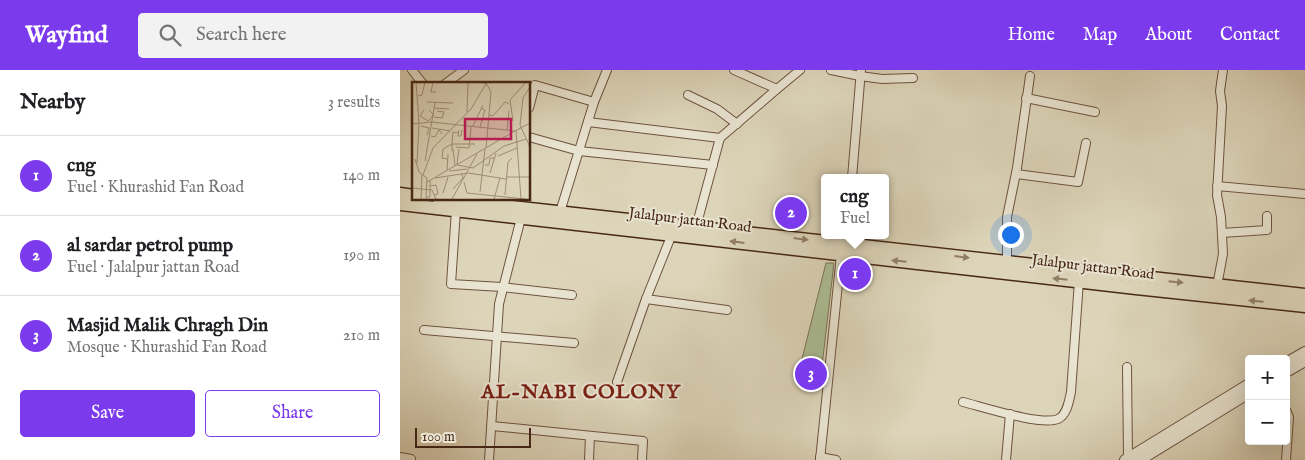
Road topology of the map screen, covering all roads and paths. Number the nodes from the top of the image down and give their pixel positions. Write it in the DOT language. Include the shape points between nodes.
graph roads {
  1 [pos="412,70"];
  2 [pos="464,70"];
  3 [pos="607,70"];
  4 [pos="734,70"];
  5 [pos="800,70"];
  6 [pos="831,70"];
  7 [pos="1223,70"];
  8 [pos="860,73"];
  9 [pos="1030,76"];
  10 [pos="914,78"];
  11 [pos="421,82"];
  12 [pos="448,82"];
  13 [pos="777,89"];
  14 [pos="688,95"];
  15 [pos="1026,98"];
  16 [pos="594,102"];
  17 [pos="530,104"];
  18 [pos="1095,112"];
  19 [pos="588,122"];
  20 [pos="737,124"];
  21 [pos="530,137"];
  22 [pos="720,138"];
  23 [pos="1086,143"];
  24 [pos="579,151"];
  25 [pos="713,165"];
  26 [pos="852,174"];
  27 [pos="1016,174"];
  28 [pos="1217,186"];
  29 [pos="1305,194"];
  30 [pos="406,199"];
  31 [pos="461,200"];
  32 [pos="504,202"];
  33 [pos="456,210"];
  34 [pos="550,215"];
  35 [pos="1267,216"];
  36 [pos="521,218"];
  37 [pos="696,227"];
  38 [pos="1222,233"];
  39 [pos="672,234"];
  40 [pos="769,241"];
  41 [pos="841,244"];
  42 [pos="1008,263"];
  43 [pos="1079,282"];
  44 [pos="1137,283"];
  45 [pos="1217,286"];
  46 [pos="502,287"];
  47 [pos="572,295"];
  48 [pos="1305,296"];
  49 [pos="646,300"];
  50 [pos="1305,306"];
  51 [pos="727,310"];
  52 [pos="424,330"];
  53 [pos="497,335"];
  54 [pos="574,342"];
  55 [pos="1305,352"];
  56 [pos="1290,361"];
  57 [pos="1305,361"];
  58 [pos="1127,367"];
  59 [pos="1290,370"];
  60 [pos="617,382"];
  61 [pos="1245,386"];
  62 [pos="1245,395"];
  63 [pos="963,402"];
  64 [pos="1010,414"];
  65 [pos="492,426"];
  66 [pos="590,436"];
  67 [pos="1287,445"];
  68 [pos="400,457"];
  69 [pos="820,458"];
  70 [pos="411,459"];
  71 [pos="1126,459"];
  72 [pos="490,460"];
  73 [pos="589,460"];
  74 [pos="642,460"];
  75 [pos="836,460"];
  76 [pos="1006,460"];
  77 [pos="1140,460"];
  78 [pos="1286,460"];
  1 -- 11 [label="street"];
  2 -- 12 [label="street"];
  3 -- 16 [label="street"];
  4 -- 13 [label="street"];
  5 -- 13 [label="street"];
  6 -- 8 [label="street"];
  7 -- 28 [label="street"];
  8 -- 10 [label="street" via="882,79"];
  8 -- 26 [label="street"];
  9 -- 15 [label="street"];
  13 -- 20 [label="street"];
  14 -- 20 [label="street"];
  15 -- 18 [label="street"];
  15 -- 27 [label="street"];
  16 -- 17 [label="street" via="535,85"];
  16 -- 19 [label="street"];
  19 -- 22 [label="street"];
  19 -- 24 [label="street"];
  20 -- 22 [label="street"];
  21 -- 24 [label="street"];
  22 -- 25 [label="street"];
  23 -- 27 [label="street" via="1078,182"];
  24 -- 25 [label="street"];
  24 -- 34 [label="street"];
  25 -- 37 [label="street"];
  27 -- 42 [label="street" via="1008,217"];
  28 -- 29 [label="street"];
  28 -- 38 [label="street"];
  30 -- 33 [label="main road, Jalalpur jattan Road"];
  31 -- 32 [label="main road, Jalalpur jattan Road"];
  32 -- 34 [label="main road, Jalalpur jattan Road"];
  33 -- 36 [label="main road, Jalalpur jattan Road"];
  33 -- 46 [label="street" via="451,284"];
  34 -- 36 [label="main road, Jalalpur jattan Road"];
  34 -- 37 [label="main road, Jalalpur jattan Road"];
  34 -- 39 [label="main road, Jalalpur jattan Road"];
  35 -- 38 [label="street" via="1267,230"];
  36 -- 46 [label="street"];
  37 -- 40 [label="main road, Jalalpur jattan Road"];
  38 -- 45 [label="street" via="1223,254"];
  40 -- 39 [label="main road, Jalalpur jattan Road, one-way"];
  39 -- 49 [label="street"];
  40 -- 41 [label="main road, Jalalpur jattan Road"];
  41 -- 42 [label="main road, Jalalpur jattan Road, one-way"];
  43 -- 41 [label="main road, Jalalpur jattan Road, one-way"];
  41 -- 69 [label="street"];
  42 -- 44 [label="main road, Jalalpur jattan Road"];
  43 -- 44 [label="main road, Jalalpur jattan Road"];
  43 -- 64 [label="street" via="1067,410 1059,419 1048,421"];
  44 -- 45 [label="main road, Jalalpur jattan Road, one-way"];
  50 -- 44 [label="main road, Jalalpur jattan Road, one-way"];
  45 -- 48 [label="main road, Jalalpur jattan Road"];
  46 -- 47 [label="street"];
  46 -- 53 [label="street"];
  49 -- 51 [label="street"];
  49 -- 60 [label="street"];
  52 -- 53 [label="street"];
  53 -- 54 [label="street"];
  53 -- 65 [label="street"];
  55 -- 56 [label="street"];
  57 -- 59 [label="street"];
  58 -- 71 [label="street"];
  61 -- 71 [label="street"];
  62 -- 77 [label="street"];
  63 -- 64 [label="street"];
  64 -- 76 [label="street"];
  65 -- 66 [label="street"];
  65 -- 72 [label="street"];
  66 -- 73 [label="street"];
  66 -- 74 [label="street" via="643,440"];
  67 -- 78 [label="street"];
  68 -- 70 [label="street"];
  69 -- 75 [label="street"];
}
